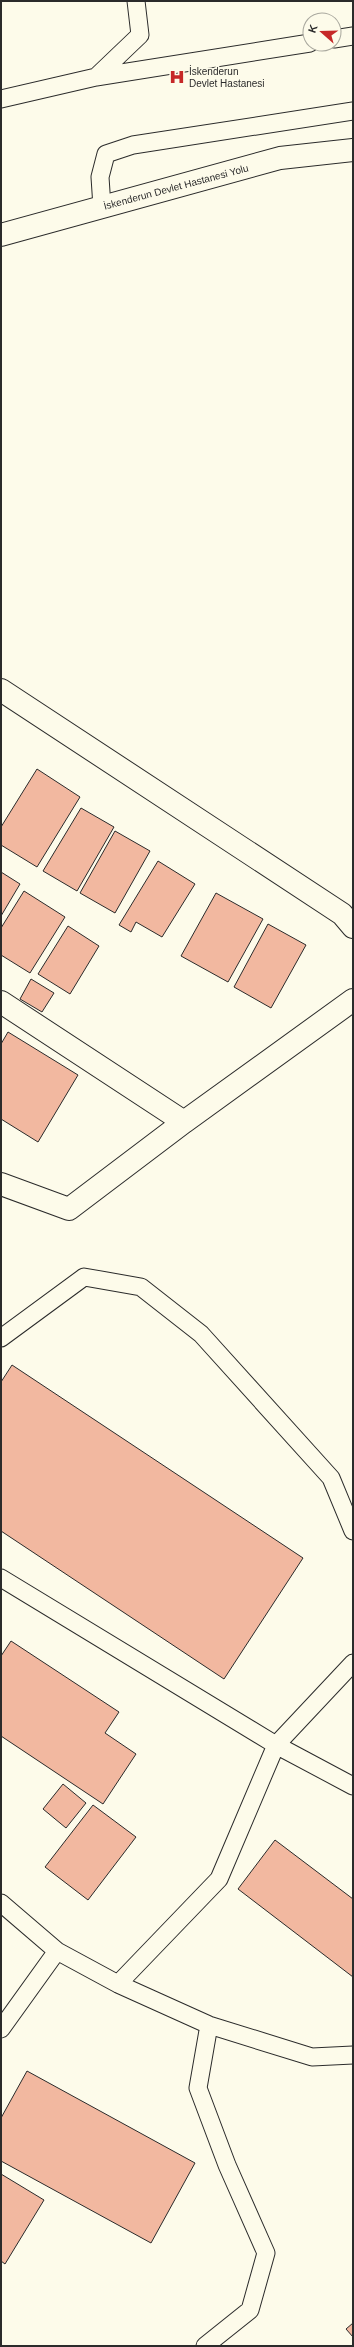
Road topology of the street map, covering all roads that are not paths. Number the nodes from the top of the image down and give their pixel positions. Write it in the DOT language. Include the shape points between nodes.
graph roads {
  1 [pos="136,1"];
  2 [pos="353,36"];
  3 [pos="342,38"];
  4 [pos="302,44"];
  5 [pos="96,77"];
  6 [pos="1,100"];
  7 [pos="353,110"];
  8 [pos="353,150"];
  9 [pos="102,207"];
  10 [pos="1,235"];
  11 [pos="1,690"];
  12 [pos="353,927"];
  13 [pos="353,1000"];
  14 [pos="1,1002"];
  15 [pos="184,1122"];
  16 [pos="1,1184"];
  17 [pos="1,1338"];
  18 [pos="353,1531"];
  19 [pos="1,1578"];
  20 [pos="353,1662"];
  21 [pos="276,1744"];
  22 [pos="353,1786"];
  23 [pos="1,1903"];
  24 [pos="57,1951"];
  25 [pos="118,1984"];
  26 [pos="209,2025"];
  27 [pos="1,2029"];
  28 [pos="353,2055"];
  29 [pos="205,2346"];
  1 -- 5 [label="lane" via="140,35"];
  2 -- 3 [label="lane"];
  4 -- 5 [label="lane"];
  5 -- 6 [label="lane"];
  7 -- 9 [label="lane" via="133,145 106,154 100,177"];
  8 -- 9 [label="street, İskenderun Devlet Hastanesi Yolu" via="280,158"];
  9 -- 10 [label="street, İskenderun Devlet Hastanesi Yolu"];
  11 -- 12 [label="street" via="342,914"];
  13 -- 15 [label="street"];
  14 -- 15 [label="street"];
  15 -- 16 [label="street" via="69,1209"];
  17 -- 18 [label="lane" via="84,1277 141,1287 201,1334 331,1478"];
  19 -- 21 [label="lane"];
  20 -- 21 [label="lane"];
  21 -- 22 [label="lane"];
  21 -- 25 [label="lane" via="219,1879"];
  23 -- 24 [label="lane"];
  24 -- 25 [label="lane"];
  24 -- 27 [label="lane"];
  25 -- 26 [label="lane"];
  26 -- 28 [label="lane" via="312,2057"];
  26 -- 29 [label="lane" via="198,2088 227,2165 266,2253 250,2310"];
}
